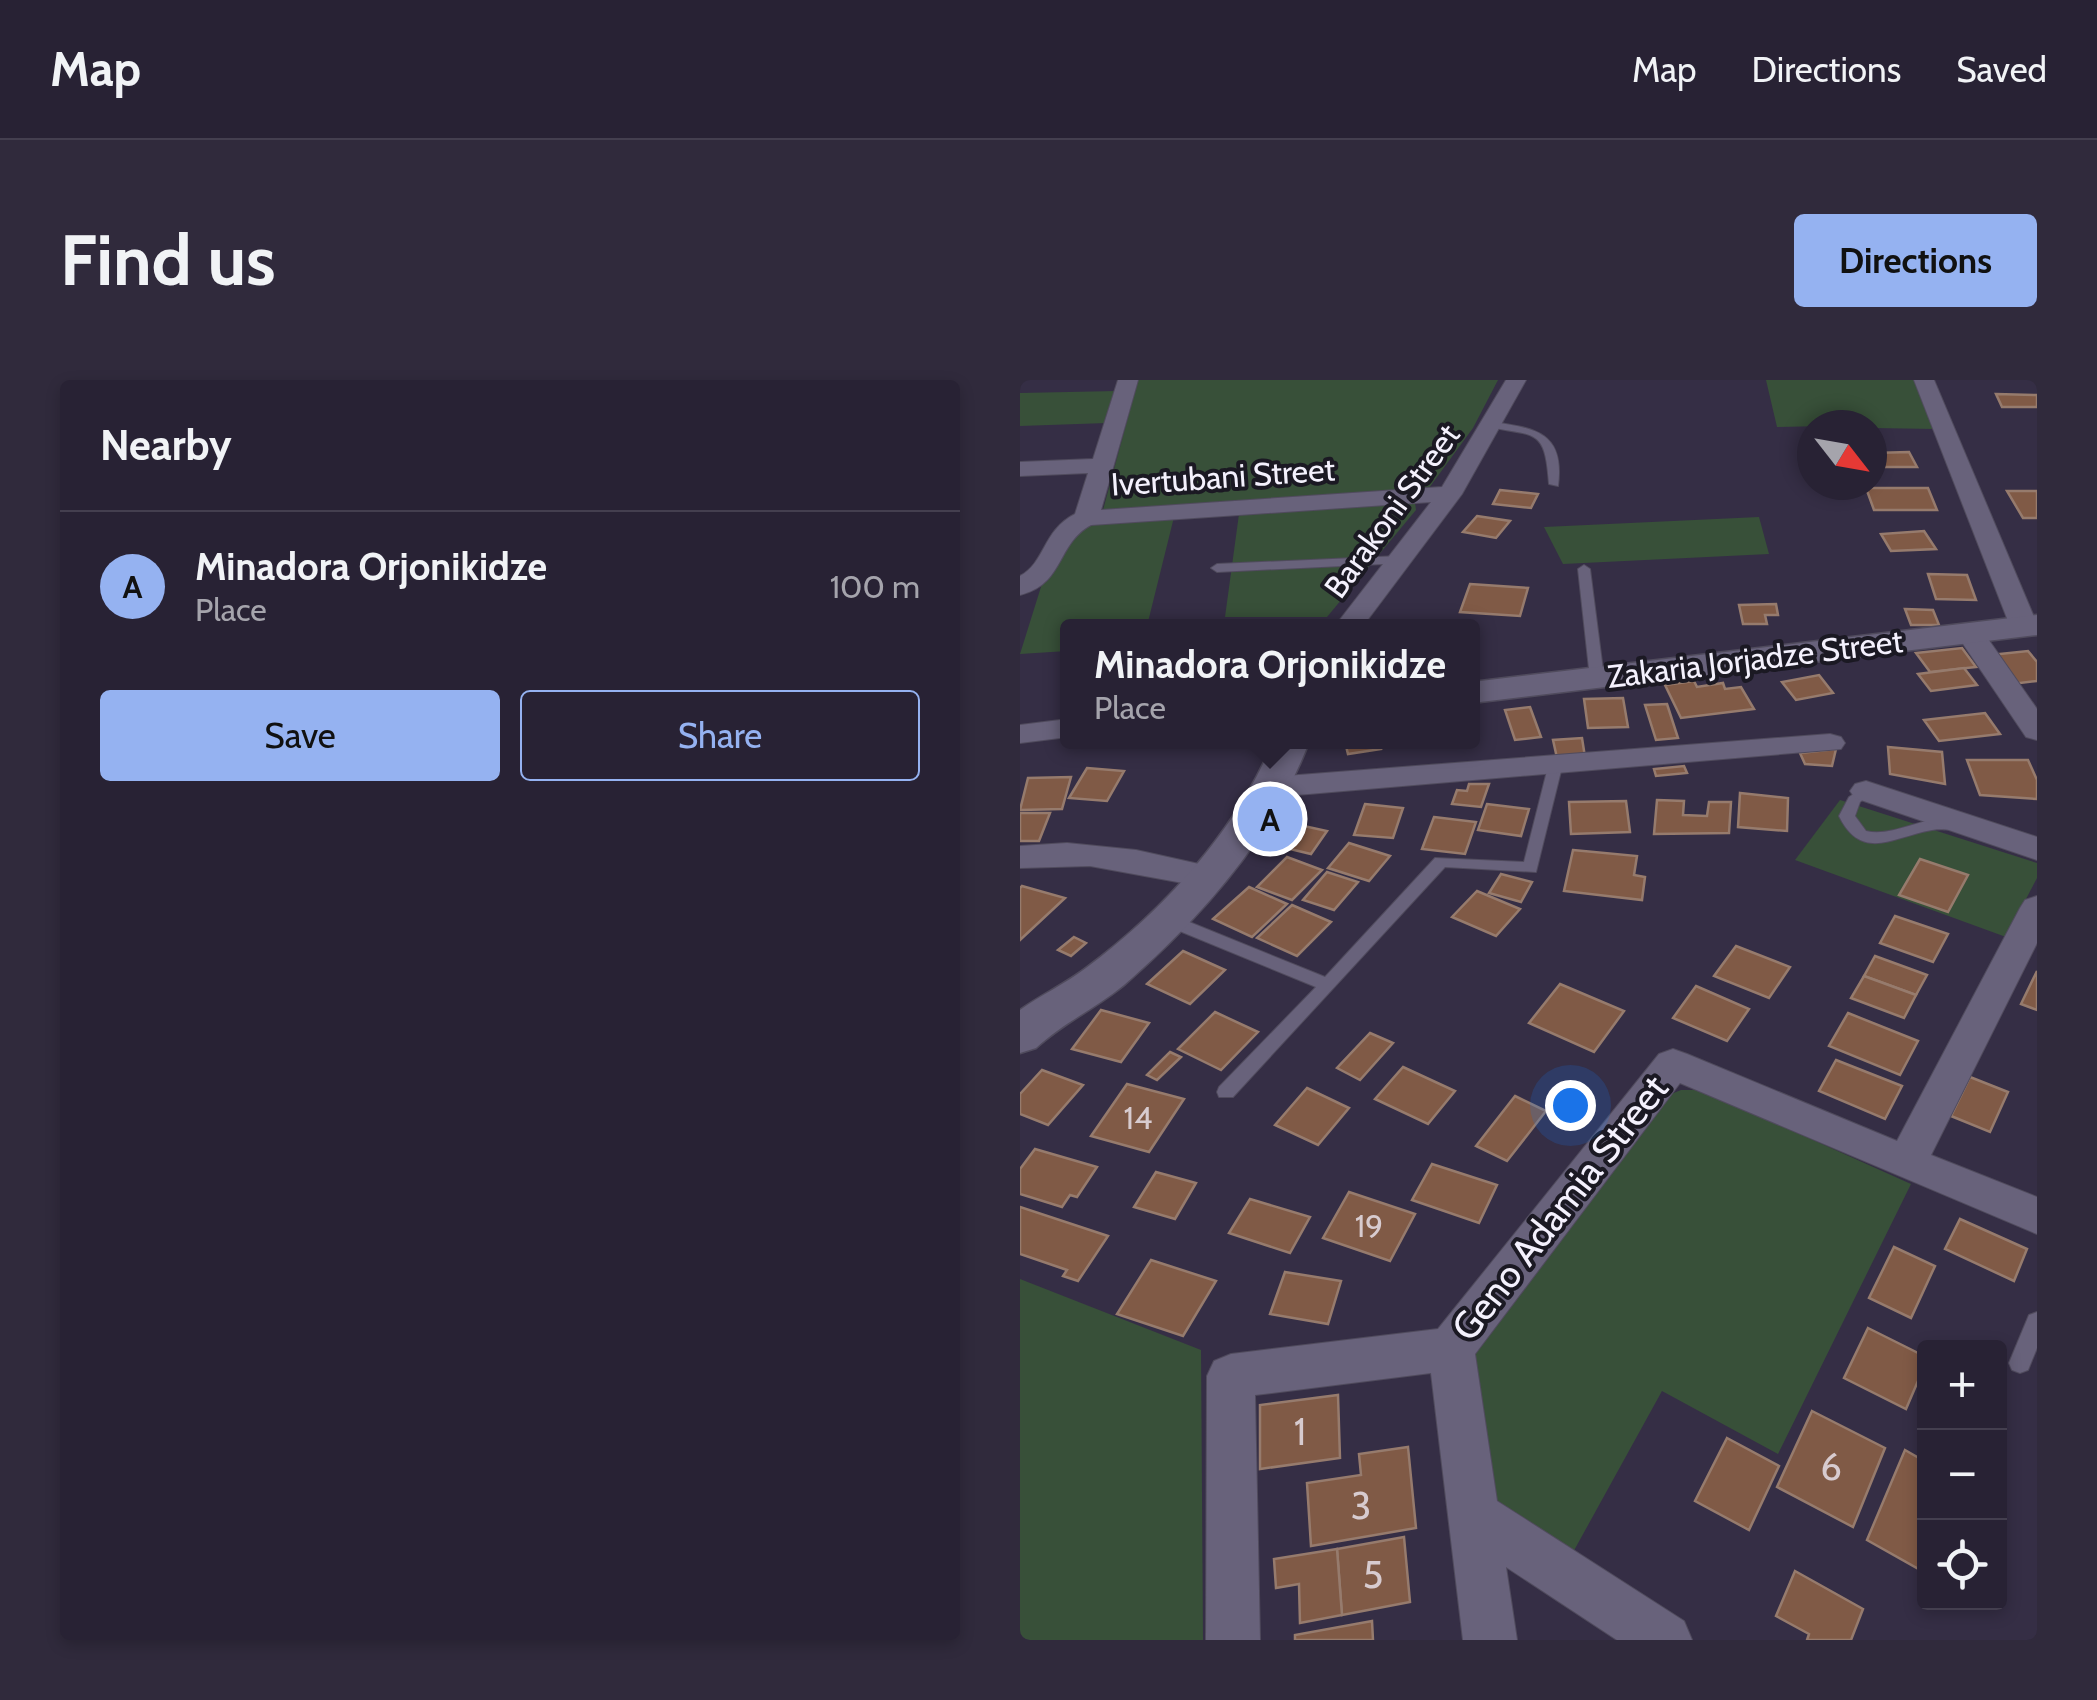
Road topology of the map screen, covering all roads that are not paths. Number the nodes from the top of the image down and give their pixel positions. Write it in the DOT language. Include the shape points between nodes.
graph roads {
  1 [pos="1128,380"];
  2 [pos="1516,380"];
  3 [pos="1924,380"];
  4 [pos="1492,425"];
  5 [pos="1102,465"];
  6 [pos="1020,469"];
  7 [pos="1554,484"];
  8 [pos="1450,494"];
  9 [pos="1086,518"];
  10 [pos="1400,560"];
  11 [pos="1217,568"];
  12 [pos="1584,569"];
  13 [pos="1020,587"];
  14 [pos="1354,619"];
  15 [pos="2030,626"];
  16 [pos="1968,632"];
  17 [pos="1598,678"];
  18 [pos="1480,693"];
  19 [pos="1060,729"];
  20 [pos="2037,731"];
  21 [pos="1020,734"];
  22 [pos="1830,742"];
  23 [pos="1288,749"];
  24 [pos="1555,767"];
  25 [pos="1273,787"];
  26 [pos="1866,791"];
  27 [pos="2037,849"];
  28 [pos="1020,857"];
  29 [pos="1205,876"];
  30 [pos="2037,908"];
  31 [pos="1166,919"];
  32 [pos="1328,984"];
  33 [pos="1020,1036"];
  34 [pos="1226,1092"];
  35 [pos="1906,1163"];
  36 [pos="2037,1216"];
  37 [pos="2037,1322"];
  38 [pos="1451,1349"];
  39 [pos="2020,1363"];
  40 [pos="1473,1515"];
  41 [pos="1233,1640"];
  42 [pos="1490,1640"];
  43 [pos="1665,1640"];
  1 -- 5 [label="street, Ivertubani Street"];
  2 -- 4 [label="street, Barakoni Street"];
  3 -- 15 [label="street"];
  4 -- 7 [label="lane" via="1544,435 1552,445"];
  4 -- 8 [label="street, Barakoni Street"];
  5 -- 6 [label="street"];
  5 -- 9 [label="street, Ivertubani Street"];
  8 -- 9 [label="street, Ivertubani Street"];
  8 -- 10 [label="street, Barakoni Street"];
  9 -- 13 [label="street" via="1065,529 1040,576"];
  10 -- 11 [label="lane"];
  10 -- 14 [label="street, Barakoni Street"];
  12 -- 17 [label="lane"];
  15 -- 16 [label="street, Zakaria Jorjadze Street"];
  16 -- 17 [label="street, Zakaria Jorjadze Street"];
  16 -- 20 [label="street"];
  17 -- 18 [label="street, Zakaria Jorjadze Street"];
  19 -- 21 [label="street"];
  22 -- 24 [label="street"];
  23 -- 25 [label="street"];
  24 -- 25 [label="street"];
  24 -- 32 [label="lane" via="1530,868 1441,862"];
  25 -- 29 [label="street"];
  26 -- 27 [label="street"];
  28 -- 29 [label="street" via="1061,851"];
  29 -- 31 [label="street"];
  30 -- 35 [label="street"];
  31 -- 32 [label="lane"];
  31 -- 33 [label="street" via="1106,976"];
  32 -- 34 [label="lane"];
  35 -- 36 [label="street"];
  35 -- 38 [label="street, Geno Adamia Street" via="1673,1064"];
  37 -- 39 [label="lane"];
  38 -- 40 [label="street"];
  38 -- 41 [label="street, Geno Adamia Street" via="1231,1376"];
  40 -- 42 [label="street"];
  40 -- 43 [label="street"];
}
